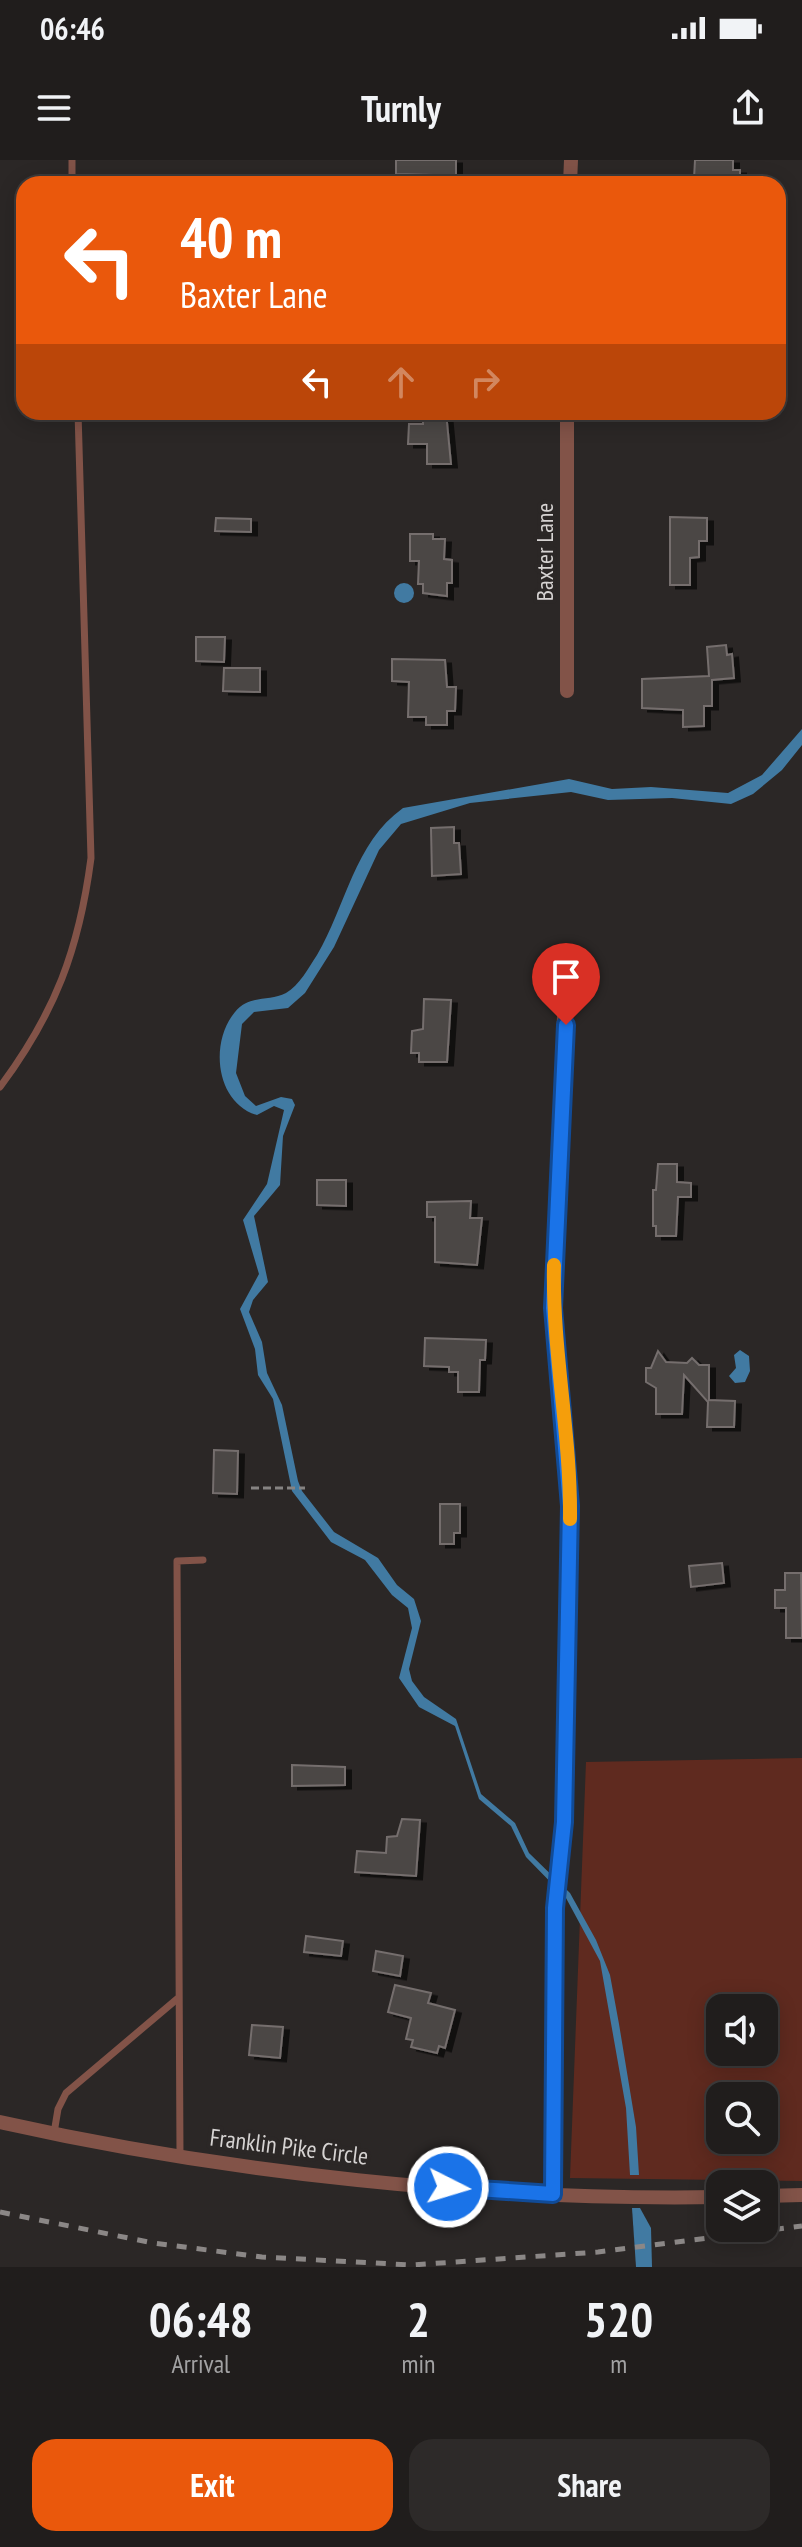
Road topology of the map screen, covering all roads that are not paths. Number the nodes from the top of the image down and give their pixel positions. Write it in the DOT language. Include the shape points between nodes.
graph roads {
  1 [pos="78,420"];
  2 [pos="567,420"];
  3 [pos="567,691"];
  4 [pos="565,989"];
  5 [pos="0,1087"];
  6 [pos="203,1560"];
  7 [pos="177,1999"];
  8 [pos="0,2122"];
  9 [pos="54,2133"];
  10 [pos="180,2155"];
  11 [pos="553,2194"];
  12 [pos="802,2195"];
  13 [pos="778,2196"];
  14 [pos="706,2197"];
  1 -- 5 [label="lane" via="91,858 84,908 62,985 38,1034"];
  2 -- 3 [label="street, Baxter Lane"];
  4 -- 11 [label="street" via="553,1308 570,1506 564,1822 556,1893"];
  6 -- 7 [label="lane" via="177,1561"];
  7 -- 9 [label="lane" via="66,2093"];
  7 -- 10 [label="lane"];
  8 -- 9 [label="street, Franklin Pike Circle"];
  9 -- 10 [label="street, Franklin Pike Circle"];
  10 -- 11 [label="street, Franklin Pike Circle"];
  11 -- 14 [label="street, Franklin Pike Circle"];
  12 -- 13 [label="street"];
}
